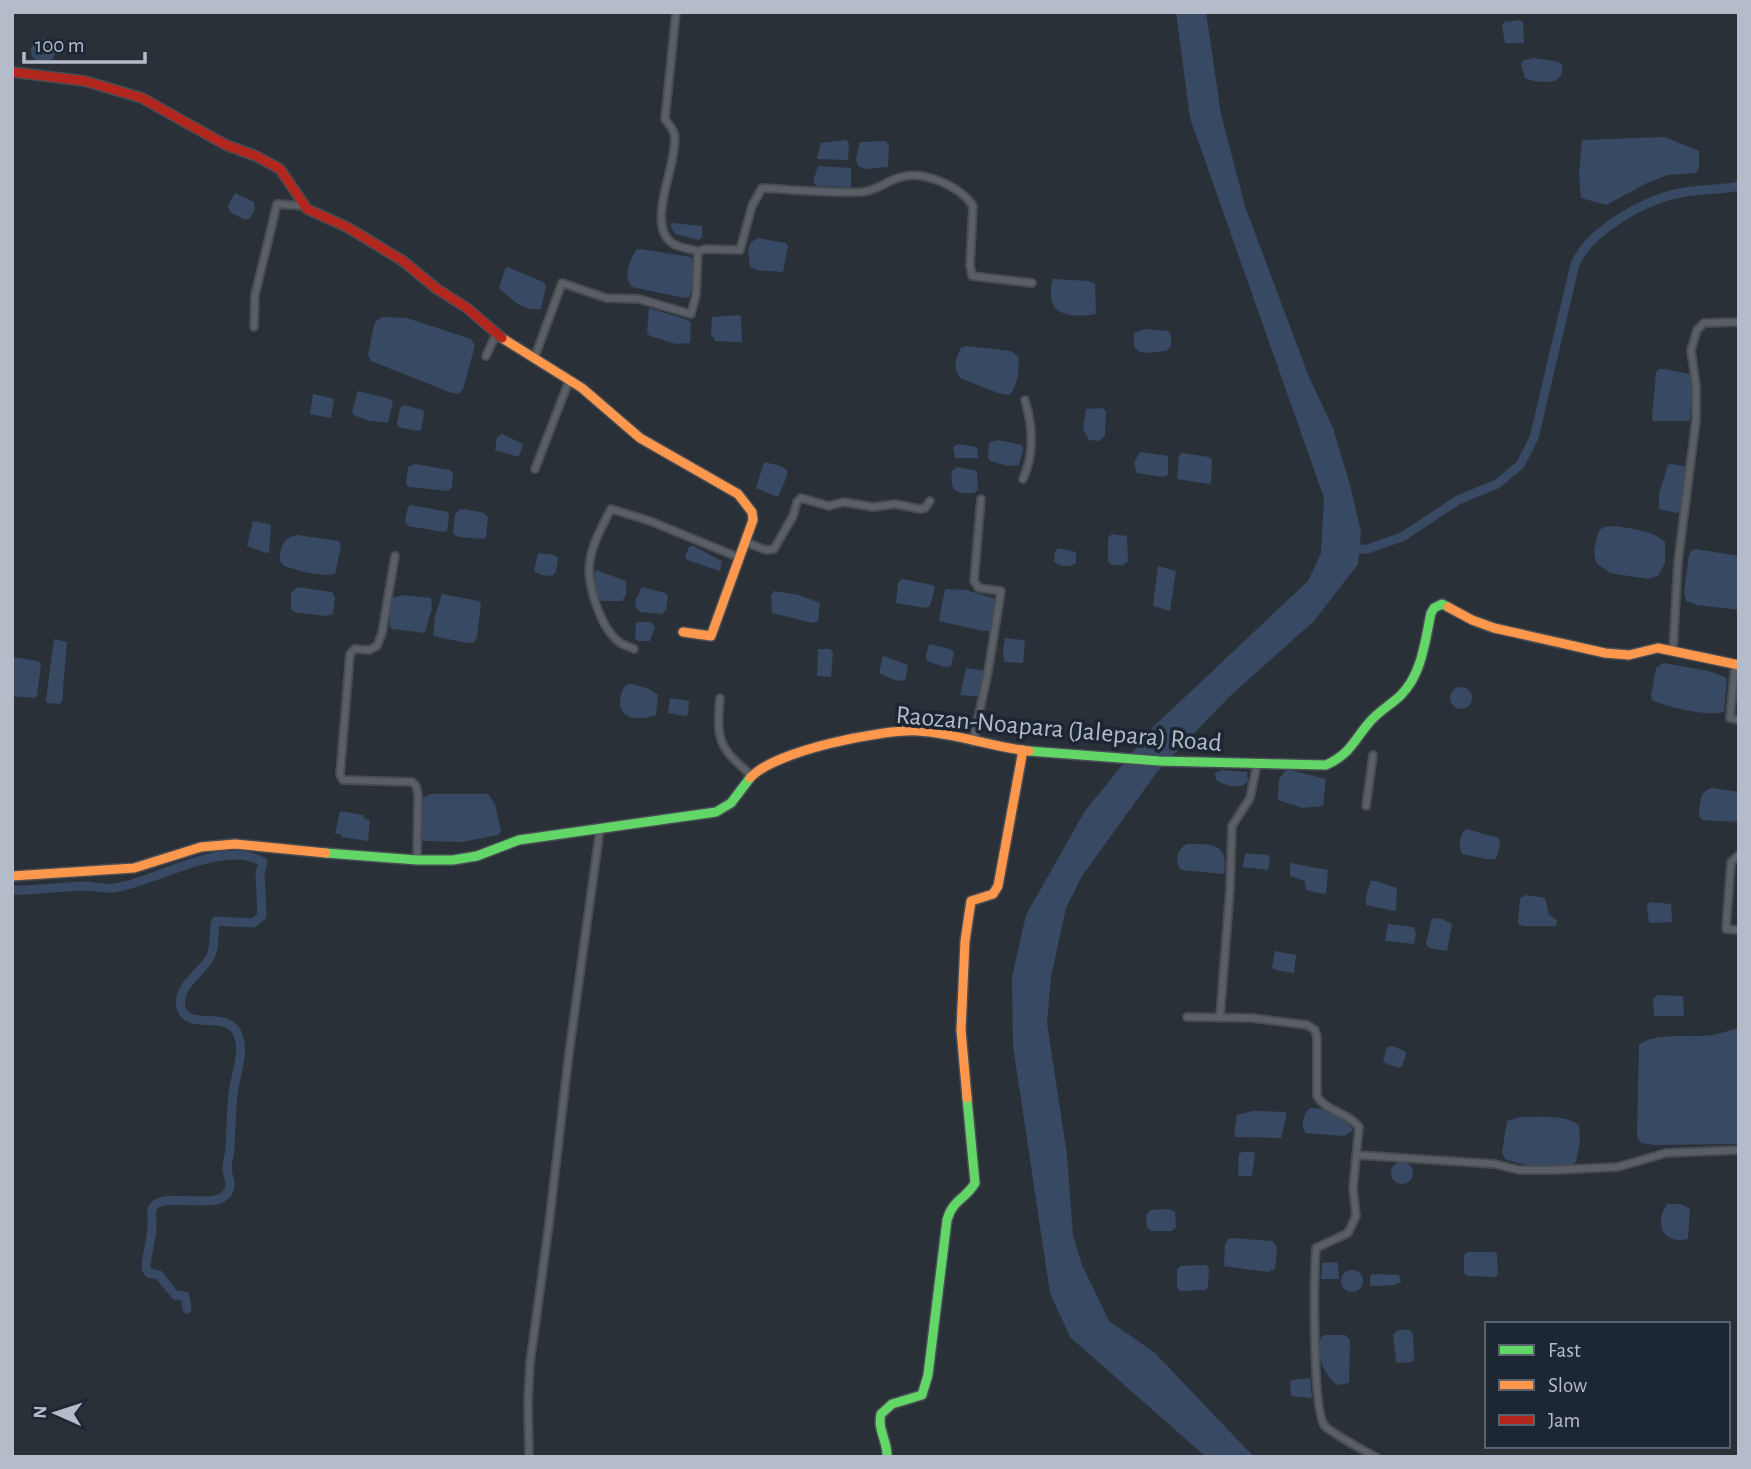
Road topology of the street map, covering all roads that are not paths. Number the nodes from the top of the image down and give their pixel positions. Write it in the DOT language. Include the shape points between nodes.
graph roads {
  1 [pos="676,12"];
  2 [pos="12,72"];
  3 [pos="304,206"];
  4 [pos="698,251"];
  5 [pos="1032,283"];
  6 [pos="1739,322"];
  7 [pos="254,327"];
  8 [pos="496,334"];
  9 [pos="486,356"];
  10 [pos="534,359"];
  11 [pos="569,380"];
  12 [pos="1025,400"];
  13 [pos="535,469"];
  14 [pos="1023,479"];
  15 [pos="981,499"];
  16 [pos="929,501"];
  17 [pos="745,542"];
  18 [pos="395,556"];
  19 [pos="740,558"];
  20 [pos="683,632"];
  21 [pos="634,649"];
  22 [pos="1673,650"];
  23 [pos="1737,664"];
  24 [pos="720,698"];
  25 [pos="1739,720"];
  26 [pos="974,742"];
  27 [pos="1023,750"];
  28 [pos="1373,755"];
  29 [pos="1257,764"];
  30 [pos="752,776"];
  31 [pos="1366,806"];
  32 [pos="600,829"];
  33 [pos="1739,855"];
  34 [pos="417,860"];
  35 [pos="12,876"];
  36 [pos="1739,930"];
  37 [pos="1187,1017"];
  38 [pos="1220,1017"];
  39 [pos="1739,1150"];
  40 [pos="1357,1155"];
  41 [pos="529,1457"];
  42 [pos="887,1457"];
  43 [pos="1376,1457"];
  1 -- 4 [label="street" via="665,119 674,133 674,143 661,221 670,242"];
  2 -- 3 [label="main road" via="85,81 142,98 279,169"];
  3 -- 7 [label="street" via="277,204 255,295"];
  3 -- 8 [label="main road" via="403,261"];
  4 -- 5 [label="street" via="740,250 762,188 870,191 900,177 917,176 954,187 973,206 972,276"];
  4 -- 10 [label="street" via="691,314 639,299 606,298 562,283"];
  6 -- 22 [label="street" via="1704,323 1691,350 1696,419 1678,562"];
  8 -- 9 [label="street"];
  8 -- 10 [label="main road"];
  10 -- 11 [label="main road"];
  11 -- 13 [label="street"];
  11 -- 17 [label="main road" via="640,438 738,494 752,512"];
  12 -- 14 [label="street" via="1032,435"];
  15 -- 26 [label="street" via="974,580 979,587 1002,591"];
  16 -- 17 [label="street" via="920,509 844,502 830,506 801,498 774,549"];
  17 -- 19 [label="main road"];
  18 -- 34 [label="street" via="377,646 350,654 339,770 343,780 412,782 416,786"];
  19 -- 20 [label="main road" via="710,636"];
  19 -- 21 [label="street" via="611,509 596,538 589,578 604,624 618,641"];
  22 -- 23 [label="main road, Raozan-Noapara (Jalepara) Road"];
  22 -- 29 [label="main road, Raozan-Noapara (Jalepara) Road" via="1605,653 1494,628 1438,604 1431,613 1412,682 1370,721 1342,758 1318,766"];
  23 -- 25 [label="street" via="1730,718"];
  24 -- 30 [label="street" via="719,740"];
  26 -- 27 [label="main road, Raozan-Noapara (Jalepara) Road"];
  26 -- 30 [label="main road, Raozan-Noapara (Jalepara) Road" via="943,734 892,732 797,755"];
  27 -- 29 [label="main road, Raozan-Noapara (Jalepara) Road"];
  27 -- 42 [label="main road" via="998,886 993,894 971,901 965,941 961,1030 975,1183 953,1203 948,1215 922,1395 892,1401 881,1414"];
  28 -- 31 [label="street"];
  29 -- 38 [label="street" via="1250,799 1232,826"];
  30 -- 32 [label="main road, Raozan-Noapara (Jalepara) Road" via="736,800 716,813"];
  32 -- 34 [label="main road, Raozan-Noapara (Jalepara) Road" via="519,841 467,858"];
  32 -- 41 [label="street" via="530,1363"];
  33 -- 36 [label="street" via="1731,862 1726,929"];
  34 -- 35 [label="main road, Raozan-Noapara (Jalepara) Road" via="235,844 201,847 134,868"];
  37 -- 38 [label="street"];
  38 -- 40 [label="street" via="1307,1025 1315,1030 1317,1096 1359,1127"];
  39 -- 40 [label="street" via="1666,1153 1618,1167 1553,1170"];
  40 -- 43 [label="street" via="1353,1224 1348,1233 1316,1248 1315,1348 1320,1415 1325,1426"];
}
